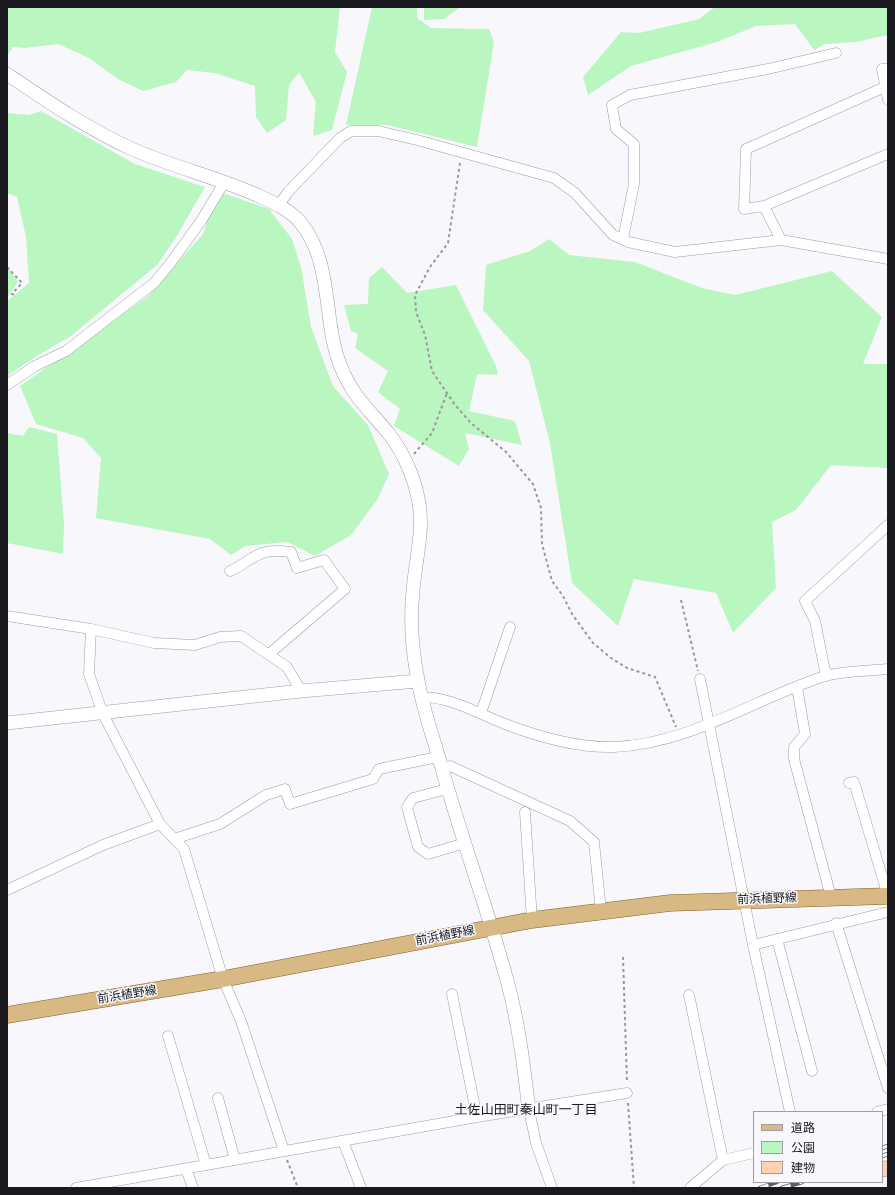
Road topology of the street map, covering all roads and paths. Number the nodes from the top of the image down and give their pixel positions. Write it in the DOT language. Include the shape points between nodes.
graph roads {
  1 [pos="836,53"];
  2 [pos="888,69"];
  3 [pos="7,74"];
  4 [pos="885,87"];
  5 [pos="888,100"];
  6 [pos="461,152"];
  7 [pos="888,154"];
  8 [pos="225,181"];
  9 [pos="279,205"];
  10 [pos="764,206"];
  11 [pos="623,239"];
  12 [pos="781,240"];
  13 [pos="888,259"];
  14 [pos="7,267"];
  15 [pos="16,295"];
  16 [pos="7,385"];
  17 [pos="447,393"];
  18 [pos="406,464"];
  19 [pos="888,525"];
  20 [pos="230,571"];
  21 [pos="681,600"];
  22 [pos="7,616"];
  23 [pos="510,627"];
  24 [pos="91,630"];
  25 [pos="269,654"];
  26 [pos="888,669"];
  27 [pos="826,676"];
  28 [pos="700,679"];
  29 [pos="418,681"];
  30 [pos="797,687"];
  31 [pos="301,691"];
  32 [pos="422,697"];
  33 [pos="480,713"];
  34 [pos="103,714"];
  35 [pos="7,723"];
  36 [pos="708,724"];
  37 [pos="679,735"];
  38 [pos="440,763"];
  39 [pos="848,783"];
  40 [pos="447,789"];
  41 [pos="525,812"];
  42 [pos="160,824"];
  43 [pos="174,839"];
  44 [pos="465,843"];
  45 [pos="7,890"];
  46 [pos="888,896"];
  47 [pos="831,897"];
  48 [pos="744,900"];
  49 [pos="601,911"];
  50 [pos="888,912"];
  51 [pos="532,920"];
  52 [pos="836,924"];
  53 [pos="490,927"];
  54 [pos="777,939"];
  55 [pos="752,945"];
  56 [pos="623,957"];
  57 [pos="223,979"];
  58 [pos="452,994"];
  59 [pos="689,995"];
  60 [pos="7,1015"];
  61 [pos="168,1036"];
  62 [pos="812,1070"];
  63 [pos="888,1088"];
  64 [pos="627,1093"];
  65 [pos="218,1098"];
  66 [pos="529,1110"];
  67 [pos="790,1111"];
  68 [pos="477,1117"];
  69 [pos="343,1141"];
  70 [pos="284,1151"];
  71 [pos="753,1153"];
  72 [pos="235,1160"];
  73 [pos="723,1160"];
  74 [pos="206,1165"];
  75 [pos="186,1168"];
  76 [pos="104,1186"];
  77 [pos="76,1188"];
  78 [pos="192,1188"];
  79 [pos="298,1188"];
  80 [pos="361,1188"];
  81 [pos="552,1188"];
  82 [pos="634,1188"];
  83 [pos="690,1188"];
  1 -- 11 [label="street" via="630,95 612,105 616,129 634,144 634,184"];
  2 -- 4 [label="street" via="882,69"];
  3 -- 8 [label="street" via="90,128 128,147 156,160"];
  4 -- 5 [label="street"];
  4 -- 10 [label="street" via="746,149 744,209"];
  6 -- 9 [label="street" via="378,131 351,131 340,138 288,192"];
  6 -- 11 [label="street" via="554,178 575,193 613,235"];
  6 -- 17 [label="path" via="448,243 430,267 415,295 416,312 425,335 432,371"];
  7 -- 10 [label="street"];
  8 -- 9 [label="street"];
  8 -- 16 [label="street" via="201,222 154,283 66,351 35,366"];
  9 -- 18 [label="street" via="299,221 311,240 320,263 332,339 348,384 390,436"];
  10 -- 12 [label="street"];
  11 -- 12 [label="street" via="675,252"];
  12 -- 13 [label="street"];
  14 -- 15 [label="path" via="22,283 12,294"];
  17 -- 18 [label="path" via="432,433"];
  17 -- 37 [label="path" via="472,423 506,452 533,484 541,508 542,544 552,581 572,614 593,643 611,658 627,668 655,677"];
  18 -- 29 [label="street" via="414,479 421,523 411,620"];
  19 -- 27 [label="street" via="805,601 815,622"];
  20 -- 25 [label="street" via="258,554 268,551 291,552 297,568 324,560 345,589"];
  21 -- 28 [label="path"];
  22 -- 24 [label="street"];
  23 -- 33 [label="street"];
  24 -- 25 [label="street" via="154,643 195,645 220,637 241,636"];
  24 -- 34 [label="street" via="89,674"];
  25 -- 31 [label="street" via="287,667"];
  26 -- 27 [label="street"];
  27 -- 30 [label="street"];
  28 -- 36 [label="street"];
  29 -- 31 [label="street"];
  29 -- 32 [label="street"];
  30 -- 36 [label="street"];
  30 -- 47 [label="street" via="805,734 794,747 794,759"];
  31 -- 34 [label="street"];
  32 -- 33 [label="street" via="436,697"];
  32 -- 38 [label="street"];
  33 -- 37 [label="street" via="553,739 586,746 614,747 640,744"];
  34 -- 35 [label="street"];
  34 -- 42 [label="street"];
  36 -- 37 [label="street"];
  36 -- 48 [label="street"];
  38 -- 40 [label="street"];
  38 -- 43 [label="street" via="379,769 373,779 290,804 285,789 266,795 220,824"];
  38 -- 49 [label="street" via="570,821 594,842"];
  39 -- 46 [label="street" via="854,782"];
  40 -- 44 [label="street"];
  40 -- 44 [label="street" via="413,798 407,807 418,847 428,854"];
  41 -- 51 [label="street"];
  42 -- 43 [label="street"];
  42 -- 45 [label="street" via="103,845"];
  43 -- 57 [label="street" via="184,849"];
  44 -- 53 [label="street"];
  46 -- 47 [label="main road, 前浜植野線"];
  47 -- 48 [label="main road, 前浜植野線"];
  48 -- 49 [label="main road, 前浜植野線" via="670,903"];
  48 -- 55 [label="street"];
  49 -- 51 [label="main road, 前浜植野線"];
  50 -- 52 [label="street"];
  51 -- 53 [label="main road, 前浜植野線"];
  52 -- 54 [label="street"];
  52 -- 63 [label="street"];
  53 -- 57 [label="main road, 前浜植野線"];
  53 -- 66 [label="street" via="509,985 524,1065"];
  54 -- 55 [label="street"];
  54 -- 62 [label="street"];
  55 -- 67 [label="street"];
  56 -- 64 [label="path"];
  57 -- 60 [label="main road, 前浜植野線"];
  57 -- 70 [label="street" via="241,1021"];
  58 -- 68 [label="street"];
  59 -- 73 [label="street"];
  61 -- 74 [label="street"];
  64 -- 66 [label="street"];
  64 -- 82 [label="path"];
  65 -- 72 [label="street"];
  66 -- 68 [label="street"];
  66 -- 81 [label="street" via="536,1143"];
  68 -- 69 [label="street"];
  69 -- 70 [label="street"];
  69 -- 80 [label="street"];
  70 -- 72 [label="street"];
  70 -- 79 [label="path"];
  71 -- 73 [label="street"];
  72 -- 74 [label="street"];
  73 -- 83 [label="street"];
  74 -- 75 [label="street"];
  75 -- 76 [label="street"];
  75 -- 78 [label="street"];
  76 -- 77 [label="street"];
}
